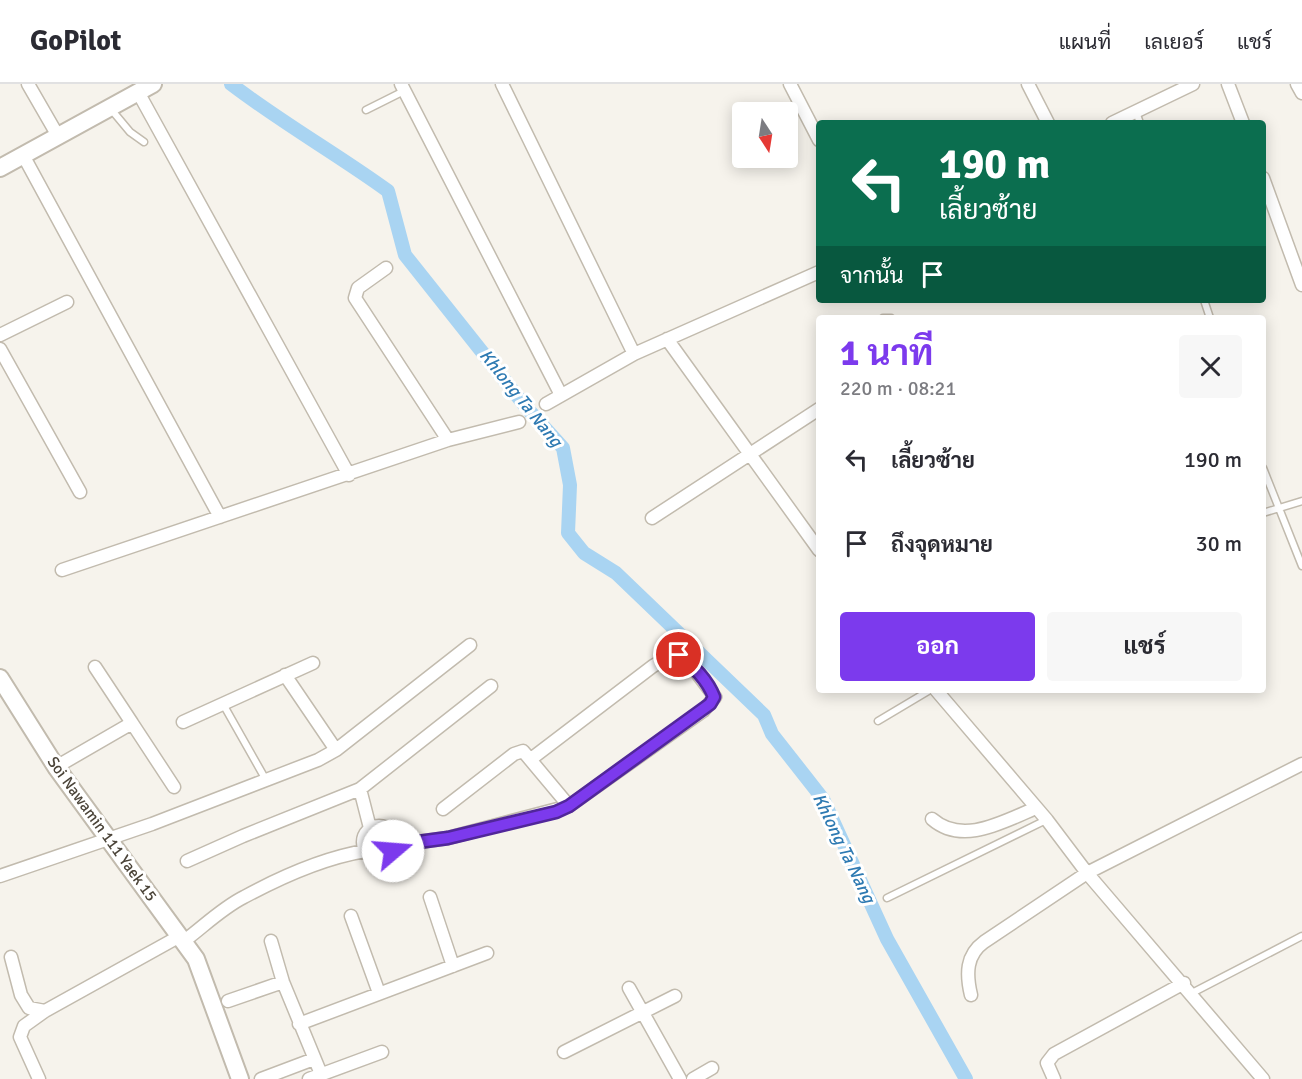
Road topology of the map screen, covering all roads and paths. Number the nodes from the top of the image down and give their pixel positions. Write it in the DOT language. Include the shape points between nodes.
graph roads {
  1 [pos="28,84"];
  2 [pos="502,84"];
  3 [pos="790,84"];
  4 [pos="1028,84"];
  5 [pos="1193,84"];
  6 [pos="1228,84"];
  7 [pos="1297,84"];
  8 [pos="403,87"];
  9 [pos="145,88"];
  10 [pos="1302,93"];
  11 [pos="110,107"];
  12 [pos="366,110"];
  13 [pos="1138,117"];
  14 [pos="1046,120"];
  15 [pos="1242,120"];
  16 [pos="816,134"];
  17 [pos="58,136"];
  18 [pos="144,142"];
  19 [pos="23,155"];
  20 [pos="0,168"];
  21 [pos="1266,186"];
  22 [pos="386,268"];
  23 [pos="816,273"];
  24 [pos="1302,285"];
  25 [pos="67,302"];
  26 [pos="0,335"];
  27 [pos="667,339"];
  28 [pos="0,349"];
  29 [pos="634,354"];
  30 [pos="561,395"];
  31 [pos="546,404"];
  32 [pos="816,411"];
  33 [pos="519,422"];
  34 [pos="448,440"];
  35 [pos="748,454"];
  36 [pos="349,474"];
  37 [pos="1266,476"];
  38 [pos="80,492"];
  39 [pos="1302,501"];
  40 [pos="1278,507"];
  41 [pos="1266,512"];
  42 [pos="220,517"];
  43 [pos="652,518"];
  44 [pos="816,546"];
  45 [pos="1302,566"];
  46 [pos="62,570"];
  47 [pos="470,645"];
  48 [pos="313,663"];
  49 [pos="94,667"];
  50 [pos="285,675"];
  51 [pos="0,678"];
  52 [pos="491,686"];
  53 [pos="925,693"];
  54 [pos="939,693"];
  55 [pos="223,704"];
  56 [pos="878,721"];
  57 [pos="183,722"];
  58 [pos="132,723"];
  59 [pos="336,750"];
  60 [pos="531,759"];
  61 [pos="1302,764"];
  62 [pos="56,766"];
  63 [pos="266,780"];
  64 [pos="174,787"];
  65 [pos="360,789"];
  66 [pos="569,806"];
  67 [pos="1036,808"];
  68 [pos="443,810"];
  69 [pos="932,819"];
  70 [pos="1047,820"];
  71 [pos="370,828"];
  72 [pos="106,839"];
  73 [pos="396,845"];
  74 [pos="365,851"];
  75 [pos="187,861"];
  76 [pos="1087,873"];
  77 [pos="0,876"];
  78 [pos="429,897"];
  79 [pos="887,898"];
  80 [pos="351,916"];
  81 [pos="1302,936"];
  82 [pos="182,938"];
  83 [pos="271,941"];
  84 [pos="487,953"];
  85 [pos="11,957"];
  86 [pos="453,966"];
  87 [pos="283,982"];
  88 [pos="629,988"];
  89 [pos="1188,988"];
  90 [pos="379,993"];
  91 [pos="971,995"];
  92 [pos="675,996"];
  93 [pos="228,1001"];
  94 [pos="45,1011"];
  95 [pos="643,1013"];
  96 [pos="299,1024"];
  97 [pos="382,1052"];
  98 [pos="564,1052"];
  99 [pos="314,1059"];
  100 [pos="712,1068"];
  101 [pos="315,1077"];
  102 [pos="39,1079"];
  103 [pos="240,1079"];
  104 [pos="261,1079"];
  105 [pos="680,1079"];
  106 [pos="693,1079"];
  107 [pos="1054,1079"];
  108 [pos="1263,1079"];
  1 -- 17 [label="street"];
  2 -- 29 [label="street"];
  3 -- 16 [label="street"];
  4 -- 14 [label="street"];
  5 -- 13 [label="street"];
  6 -- 15 [label="street"];
  7 -- 10 [label="street"];
  8 -- 12 [label="lane"];
  8 -- 30 [label="street"];
  9 -- 11 [label="street"];
  9 -- 36 [label="street"];
  11 -- 17 [label="street"];
  11 -- 18 [label="lane" via="130,132"];
  17 -- 19 [label="street"];
  19 -- 20 [label="street"];
  19 -- 42 [label="street"];
  21 -- 24 [label="street"];
  22 -- 34 [label="street" via="358,288 355,298"];
  23 -- 27 [label="street"];
  25 -- 26 [label="street"];
  27 -- 29 [label="street"];
  27 -- 35 [label="street"];
  28 -- 38 [label="street"];
  29 -- 30 [label="street"];
  30 -- 31 [label="street"];
  32 -- 35 [label="street"];
  33 -- 34 [label="street"];
  34 -- 36 [label="street"];
  35 -- 43 [label="street"];
  35 -- 44 [label="street"];
  36 -- 42 [label="street"];
  37 -- 40 [label="lane"];
  39 -- 40 [label="lane"];
  40 -- 41 [label="lane"];
  40 -- 45 [label="lane"];
  42 -- 46 [label="street"];
  47 -- 59 [label="street"];
  48 -- 50 [label="street"];
  49 -- 58 [label="street"];
  50 -- 55 [label="street"];
  50 -- 59 [label="street"];
  51 -- 62 [label="street, Soi Nawamin 111 Yaek 15"];
  52 -- 65 [label="street"];
  53 -- 56 [label="lane"];
  54 -- 67 [label="street"];
  55 -- 57 [label="street"];
  55 -- 63 [label="lane"];
  58 -- 62 [label="street"];
  58 -- 64 [label="street"];
  59 -- 63 [label="street"];
  60 -- 66 [label="street"];
  60 -- 66 [label="street" via="672,655 688,661 711,689 714,697 703,711"];
  60 -- 68 [label="street" via="523,751 514,754"];
  61 -- 76 [label="street"];
  62 -- 72 [label="street, Soi Nawamin 111 Yaek 15"];
  63 -- 72 [label="street"];
  65 -- 71 [label="street"];
  65 -- 75 [label="street"];
  66 -- 73 [label="street" via="448,838"];
  67 -- 69 [label="street" via="973,831 944,829"];
  67 -- 70 [label="street"];
  70 -- 76 [label="street"];
  70 -- 79 [label="lane"];
  71 -- 73 [label="street" via="388,828"];
  71 -- 74 [label="street" via="363,839"];
  72 -- 77 [label="street"];
  72 -- 82 [label="street, Soi Nawamin 111 Yaek 15"];
  73 -- 74 [label="street" via="382,858"];
  74 -- 82 [label="street" via="316,864 242,897"];
  76 -- 89 [label="street"];
  76 -- 91 [label="street" via="974,949 968,968"];
  78 -- 86 [label="street"];
  80 -- 90 [label="street"];
  81 -- 89 [label="lane"];
  82 -- 94 [label="street"];
  82 -- 103 [label="street, Soi Nawamin 111 Yaek 15" via="204,980"];
  83 -- 87 [label="street"];
  84 -- 86 [label="street"];
  85 -- 94 [label="street" via="21,995 29,1008"];
  86 -- 90 [label="street"];
  87 -- 93 [label="street"];
  87 -- 96 [label="street"];
  88 -- 95 [label="street"];
  89 -- 107 [label="street" via="1054,1054 1047,1063"];
  89 -- 108 [label="street"];
  90 -- 96 [label="street"];
  92 -- 95 [label="street"];
  94 -- 102 [label="street" via="24,1026 20,1037"];
  95 -- 98 [label="street"];
  95 -- 105 [label="street"];
  96 -- 99 [label="street"];
  97 -- 101 [label="street"];
  99 -- 101 [label="street"];
  99 -- 104 [label="street"];
  100 -- 106 [label="street"];
}
